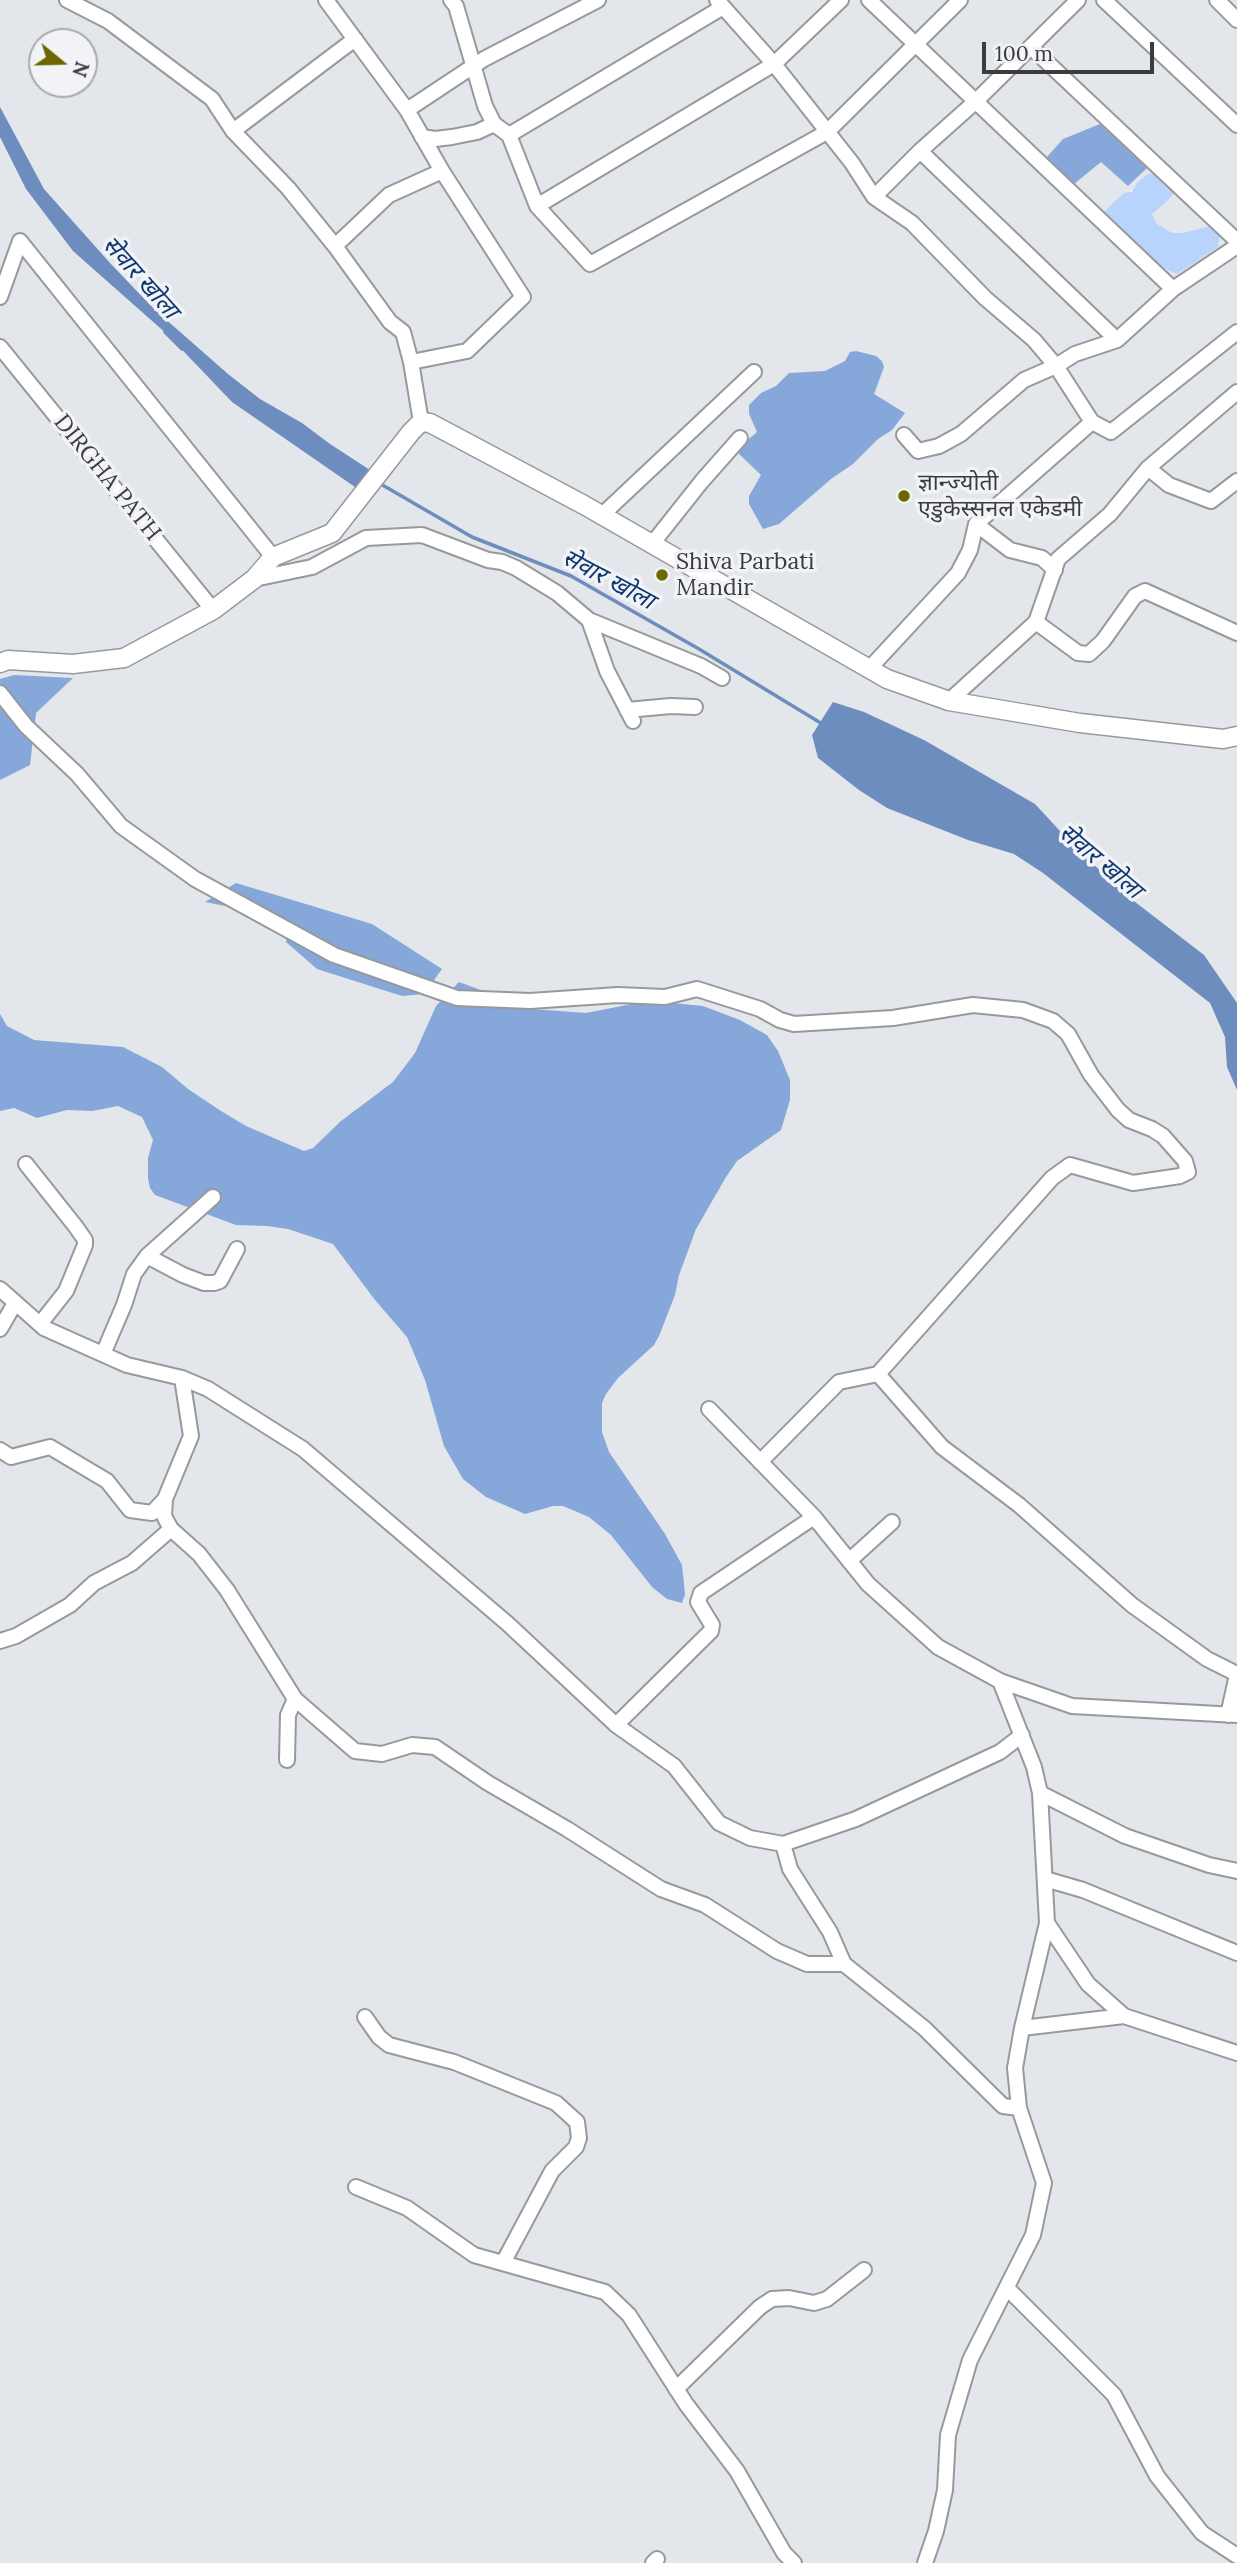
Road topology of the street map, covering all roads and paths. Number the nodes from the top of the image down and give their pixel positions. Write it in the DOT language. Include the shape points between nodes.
graph roads {
  1 [pos="67,0"];
  2 [pos="326,0"];
  3 [pos="598,0"];
  4 [pos="841,0"];
  5 [pos="869,0"];
  6 [pos="960,0"];
  7 [pos="1078,0"];
  8 [pos="1104,0"];
  9 [pos="1217,0"];
  10 [pos="458,2"];
  11 [pos="720,3"];
  12 [pos="1237,20"];
  13 [pos="355,39"];
  14 [pos="916,45"];
  15 [pos="1032,48"];
  16 [pos="774,64"];
  17 [pos="473,66"];
  18 [pos="975,102"];
  19 [pos="407,110"];
  20 [pos="494,124"];
  21 [pos="1237,125"];
  22 [pos="233,131"];
  23 [pos="827,132"];
  24 [pos="509,135"];
  25 [pos="422,136"];
  26 [pos="919,151"];
  27 [pos="442,171"];
  28 [pos="874,197"];
  29 [pos="537,206"];
  30 [pos="1237,243"];
  31 [pos="335,246"];
  32 [pos="1173,289"];
  33 [pos="0,297"];
  34 [pos="1237,332"];
  35 [pos="1117,340"];
  36 [pos="0,347"];
  37 [pos="411,362"];
  38 [pos="1056,366"];
  39 [pos="754,372"];
  40 [pos="1237,392"];
  41 [pos="421,422"];
  42 [pos="1092,422"];
  43 [pos="904,435"];
  44 [pos="740,438"];
  45 [pos="1148,467"];
  46 [pos="1237,481"];
  47 [pos="602,515"];
  48 [pos="976,524"];
  49 [pos="652,544"];
  50 [pos="273,557"];
  51 [pos="1055,570"];
  52 [pos="254,579"];
  53 [pos="213,610"];
  54 [pos="589,620"];
  55 [pos="1036,622"];
  56 [pos="1237,633"];
  57 [pos="0,663"];
  58 [pos="869,669"];
  59 [pos="722,678"];
  60 [pos="0,693"];
  61 [pos="949,701"];
  62 [pos="695,707"];
  63 [pos="1232,741"];
  64 [pos="26,1164"];
  65 [pos="213,1197"];
  66 [pos="237,1249"];
  67 [pos="147,1256"];
  68 [pos="0,1289"];
  69 [pos="15,1303"];
  70 [pos="40,1324"];
  71 [pos="0,1329"];
  72 [pos="103,1354"];
  73 [pos="878,1374"];
  74 [pos="182,1378"];
  75 [pos="709,1409"];
  76 [pos="0,1450"];
  77 [pos="760,1462"];
  78 [pos="165,1499"];
  79 [pos="814,1517"];
  80 [pos="892,1522"];
  81 [pos="171,1529"];
  82 [pos="849,1561"];
  83 [pos="0,1641"];
  84 [pos="1237,1674"];
  85 [pos="1000,1681"];
  86 [pos="295,1699"];
  87 [pos="1233,1715"];
  88 [pos="616,1725"];
  89 [pos="1023,1735"];
  90 [pos="287,1760"];
  91 [pos="1040,1793"];
  92 [pos="783,1844"];
  93 [pos="1237,1871"];
  94 [pos="1045,1879"];
  95 [pos="1047,1923"];
  96 [pos="1237,1953"];
  97 [pos="844,1964"];
  98 [pos="1124,2016"];
  99 [pos="365,2017"];
  100 [pos="1022,2028"];
  101 [pos="1237,2053"];
  102 [pos="1019,2108"];
  103 [pos="356,2187"];
  104 [pos="503,2263"];
  105 [pos="864,2270"];
  106 [pos="1007,2288"];
  107 [pos="676,2389"];
  108 [pos="1237,2556"];
  109 [pos="794,2563"];
  110 [pos="925,2563"];
  1 -- 22 [label="street" via="108,20 212,99"];
  2 -- 13 [label="street"];
  3 -- 17 [label="street"];
  4 -- 16 [label="street"];
  5 -- 14 [label="street"];
  6 -- 14 [label="street"];
  7 -- 15 [label="street"];
  8 -- 21 [label="street"];
  9 -- 12 [label="street"];
  10 -- 17 [label="street"];
  11 -- 16 [label="street"];
  11 -- 24 [label="street"];
  13 -- 19 [label="street"];
  13 -- 22 [label="street"];
  14 -- 18 [label="street"];
  14 -- 23 [label="street"];
  15 -- 18 [label="street"];
  15 -- 30 [label="street"];
  16 -- 23 [label="street"];
  16 -- 29 [label="street"];
  17 -- 19 [label="street"];
  17 -- 20 [label="street"];
  18 -- 26 [label="street"];
  18 -- 32 [label="street"];
  19 -- 25 [label="street"];
  20 -- 24 [label="street"];
  20 -- 25 [label="street" via="452,137"];
  22 -- 31 [label="street"];
  23 -- 28 [label="street"];
  23 -- 29 [label="street" via="590,264"];
  24 -- 29 [label="street"];
  25 -- 27 [label="street"];
  26 -- 28 [label="street"];
  26 -- 35 [label="street"];
  27 -- 31 [label="street" via="389,195"];
  27 -- 37 [label="street" via="523,297 467,351"];
  28 -- 38 [label="street" via="912,223"];
  30 -- 32 [label="street"];
  31 -- 37 [label="street" via="390,322 403,332"];
  32 -- 35 [label="street"];
  33 -- 50 [label="street" via="20,241"];
  34 -- 42 [label="street" via="1111,432"];
  35 -- 38 [label="street"];
  36 -- 53 [label="street, DIRGHA PATH"];
  37 -- 41 [label="street"];
  38 -- 42 [label="street"];
  38 -- 43 [label="street" via="1024,380 939,446 918,451"];
  39 -- 47 [label="street"];
  40 -- 45 [label="street"];
  41 -- 47 [label="street"];
  41 -- 50 [label="street" via="332,533"];
  42 -- 48 [label="street"];
  44 -- 49 [label="street"];
  45 -- 46 [label="street" via="1168,485 1211,501"];
  45 -- 51 [label="street" via="1110,514 1058,559"];
  47 -- 49 [label="street"];
  48 -- 51 [label="street" via="1010,550 1042,558"];
  48 -- 58 [label="street" via="958,573"];
  49 -- 58 [label="street"];
  50 -- 52 [label="street"];
  51 -- 55 [label="street"];
  52 -- 53 [label="street"];
  52 -- 54 [label="street" via="312,567 366,538 422,535 516,568"];
  53 -- 57 [label="street" via="124,658 73,664"];
  54 -- 59 [label="street"];
  54 -- 62 [label="street" via="607,671 630,715 671,706"];
  55 -- 56 [label="street" via="1078,653 1089,654 1135,596 1145,591"];
  55 -- 61 [label="street"];
  58 -- 61 [label="street"];
  60 -- 73 [label="street" via="121,825 195,879 334,955 457,998 665,997 697,989 794,1024 893,1018 973,1005 1023,1010 1054,1021 1068,1034 1118,1110 1163,1136 1185,1161 1188,1172 1133,1183 1070,1165 1052,1178"];
  61 -- 63 [label="street"];
  64 -- 70 [label="street" via="85,1240 66,1291"];
  65 -- 67 [label="street"];
  66 -- 67 [label="street" via="220,1281 214,1283 183,1275"];
  67 -- 72 [label="street" via="134,1274"];
  68 -- 69 [label="street"];
  69 -- 70 [label="street"];
  69 -- 71 [label="street"];
  70 -- 72 [label="street"];
  72 -- 74 [label="street"];
  73 -- 77 [label="street" via="839,1382"];
  73 -- 84 [label="street" via="942,1447 1019,1505 1132,1605 1207,1659"];
  74 -- 78 [label="street" via="191,1436"];
  74 -- 88 [label="street" via="208,1389 303,1449 508,1624"];
  75 -- 77 [label="street"];
  76 -- 78 [label="street" via="11,1457 50,1447 107,1481 130,1510 152,1513"];
  77 -- 79 [label="street"];
  78 -- 81 [label="street" via="164,1516"];
  79 -- 82 [label="street"];
  79 -- 88 [label="street" via="701,1594 698,1602 711,1631"];
  80 -- 82 [label="street"];
  81 -- 83 [label="street" via="132,1563 94,1583 70,1605"];
  81 -- 86 [label="street" via="227,1590"];
  82 -- 85 [label="street" via="938,1647"];
  84 -- 87 [label="street"];
  85 -- 87 [label="street" via="1072,1706"];
  85 -- 89 [label="street"];
  86 -- 90 [label="street" via="288,1715"];
  86 -- 97 [label="street" via="355,1751 382,1754 412,1745 435,1747 661,1889 705,1905 777,1951 807,1964"];
  88 -- 92 [label="street" via="674,1766 719,1823 750,1838"];
  89 -- 91 [label="street"];
  89 -- 92 [label="street" via="1000,1752 856,1819"];
  91 -- 93 [label="street" via="1125,1836"];
  91 -- 94 [label="street"];
  92 -- 97 [label="street" via="790,1869 830,1932"];
  94 -- 95 [label="street"];
  94 -- 96 [label="street"];
  95 -- 98 [label="street" via="1088,1984"];
  95 -- 100 [label="street"];
  97 -- 102 [label="street" via="924,2028 1003,2106"];
  98 -- 100 [label="street"];
  98 -- 101 [label="street"];
  99 -- 104 [label="street" via="390,2045 454,2062 556,2103 577,2122 576,2147 552,2171"];
  100 -- 102 [label="street" via="1015,2068"];
  102 -- 106 [label="street" via="1044,2183 1033,2235"];
  103 -- 104 [label="street" via="407,2208 474,2255"];
  104 -- 107 [label="street" via="606,2292 629,2315"];
  105 -- 107 [label="street" via="827,2299 814,2303 772,2299"];
  106 -- 108 [label="street" via="1114,2395 1157,2476 1202,2533"];
  106 -- 110 [label="street" via="970,2360 948,2435 945,2490"];
  107 -- 109 [label="street" via="737,2471"];
}
